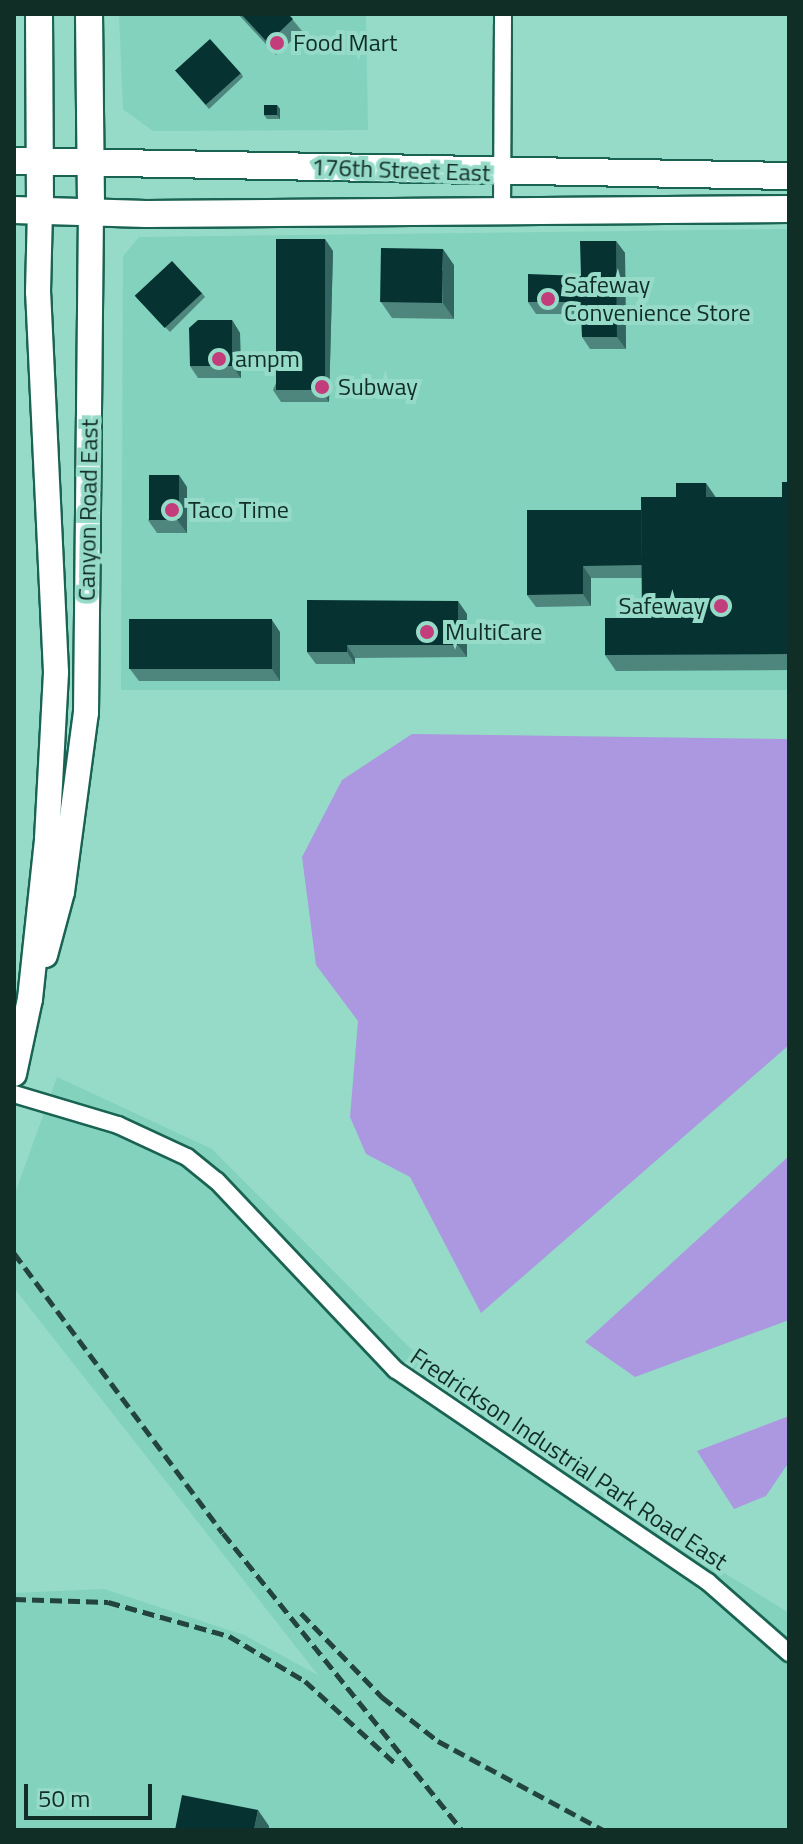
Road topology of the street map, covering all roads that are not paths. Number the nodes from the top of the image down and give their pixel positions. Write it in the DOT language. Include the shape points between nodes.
graph roads {
  1 [pos="39,14"];
  2 [pos="89,14"];
  3 [pos="503,14"];
  4 [pos="14,161"];
  5 [pos="41,161"];
  6 [pos="92,161"];
  7 [pos="502,173"];
  8 [pos="789,176"];
  9 [pos="789,209"];
  10 [pos="502,210"];
  11 [pos="27,211"];
  12 [pos="91,213"];
  13 [pos="30,999"];
  14 [pos="14,1074"];
  15 [pos="14,1094"];
  16 [pos="789,1653"];
  1 -- 5 [label="main road, Canyon Road East"];
  2 -- 6 [label="main road, Canyon Road East"];
  3 -- 7 [label="street"];
  4 -- 5 [label="main road, 176th Street East"];
  5 -- 6 [label="main road, 176th Street East"];
  5 -- 11 [label="main road, Canyon Road East"];
  6 -- 7 [label="main road, 176th Street East"];
  6 -- 12 [label="main road, Canyon Road East"];
  7 -- 8 [label="main road, 176th Street East"];
  7 -- 10 [label="street"];
  9 -- 10 [label="main road, 176th Street East"];
  10 -- 12 [label="main road, 176th Street East"];
  11 -- 12 [label="main road, 176th Street East"];
  11 -- 13 [label="main road, Canyon Road East" via="38,292 56,672 47,839"];
  12 -- 13 [label="main road, Canyon Road East" via="86,713 62,892"];
  13 -- 14 [label="main road, Canyon Road East"];
  15 -- 16 [label="street, Fredrickson Industrial Park Road East" via="118,1125 187,1157 217,1181 396,1370 708,1582"];
}
